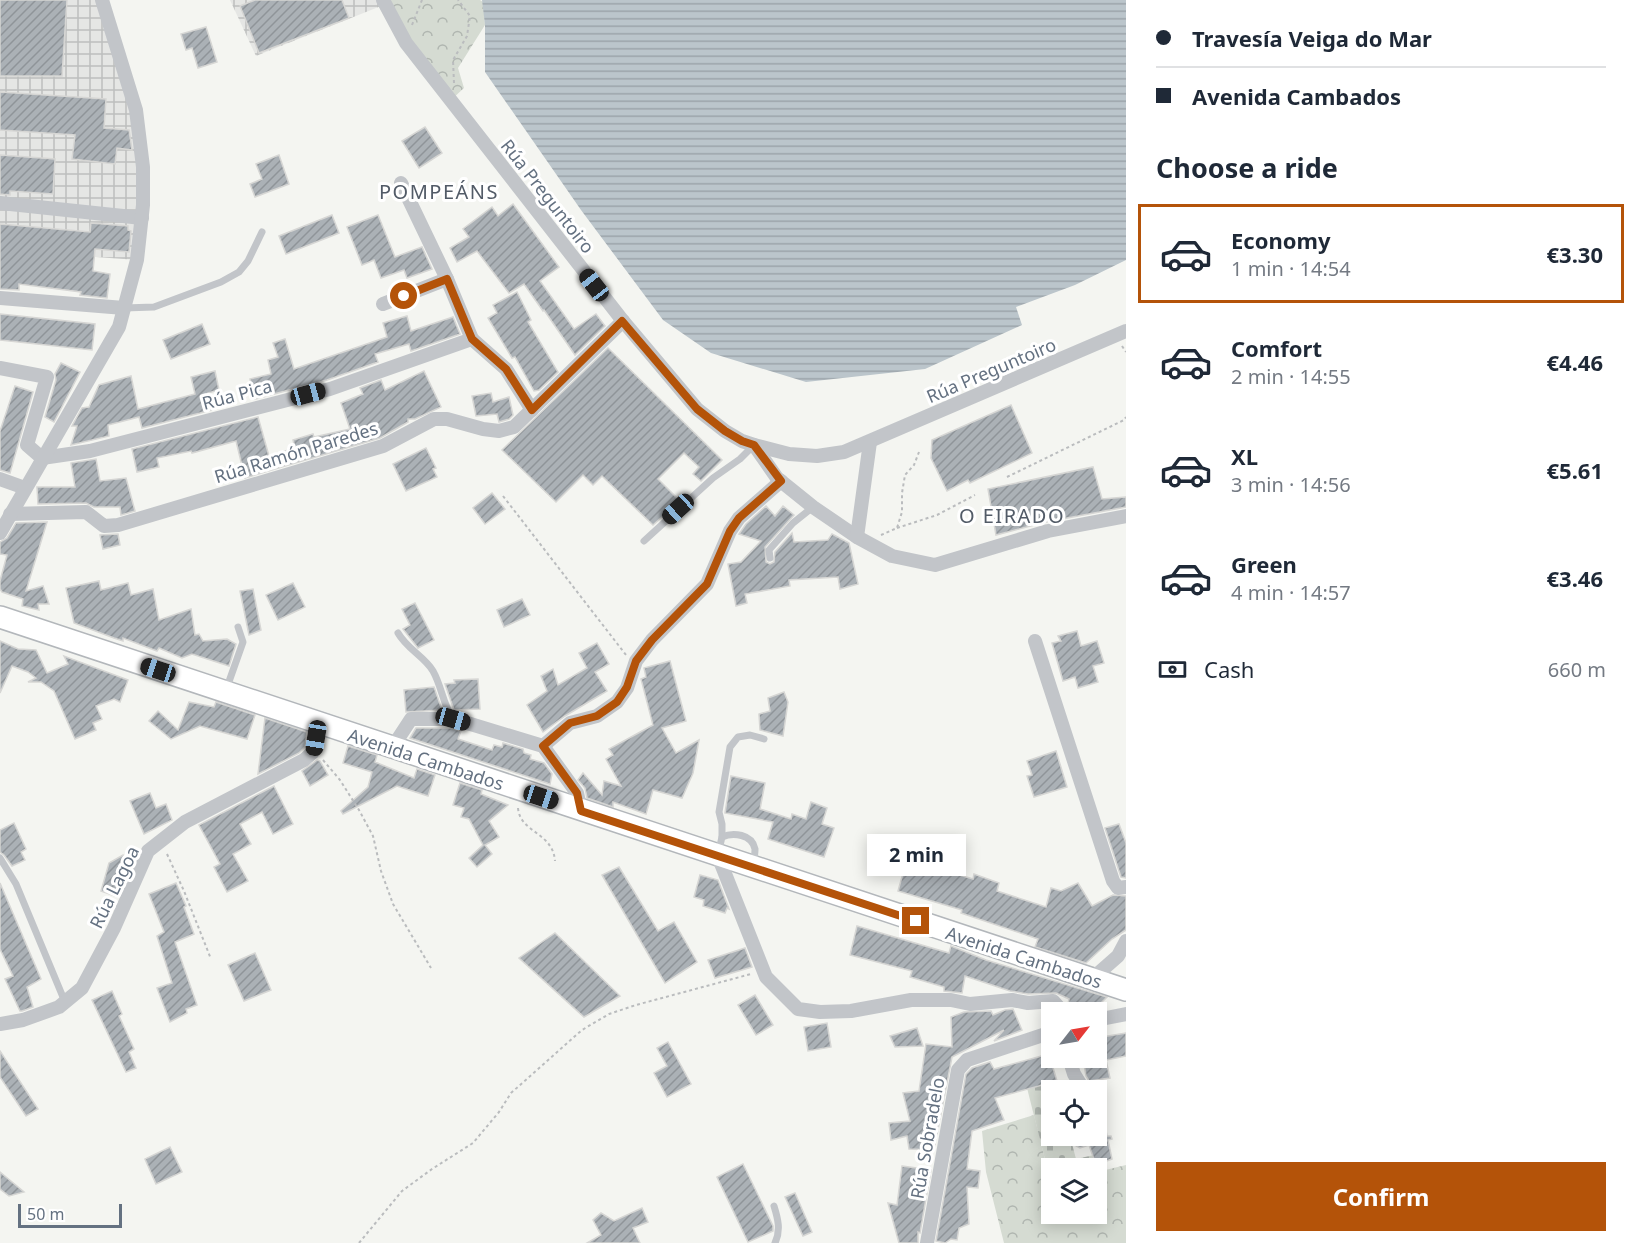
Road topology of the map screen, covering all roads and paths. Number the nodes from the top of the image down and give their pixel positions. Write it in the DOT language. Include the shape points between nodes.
graph roads {
  1 [pos="102,0"];
  2 [pos="383,0"];
  3 [pos="422,0"];
  4 [pos="458,0"];
  5 [pos="406,43"];
  6 [pos="451,100"];
  7 [pos="401,183"];
  8 [pos="0,203"];
  9 [pos="142,218"];
  10 [pos="262,232"];
  11 [pos="447,279"];
  12 [pos="0,298"];
  13 [pos="383,304"];
  14 [pos="124,308"];
  15 [pos="622,321"];
  16 [pos="1126,331"];
  17 [pos="472,339"];
  18 [pos="0,368"];
  19 [pos="532,410"];
  20 [pos="1126,417"];
  21 [pos="870,442"];
  22 [pos="754,445"];
  23 [pos="919,452"];
  24 [pos="42,459"];
  25 [pos="1007,477"];
  26 [pos="0,479"];
  27 [pos="781,481"];
  28 [pos="25,488"];
  29 [pos="975,495"];
  30 [pos="503,496"];
  31 [pos="813,507"];
  32 [pos="10,514"];
  33 [pos="1126,516"];
  34 [pos="897,528"];
  35 [pos="0,533"];
  36 [pos="857,537"];
  37 [pos="644,541"];
  38 [pos="770,558"];
  39 [pos="0,617"];
  40 [pos="238,627"];
  41 [pos="398,633"];
  42 [pos="1035,641"];
  43 [pos="636,661"];
  44 [pos="225,692"];
  45 [pos="453,719"];
  46 [pos="318,723"];
  47 [pos="764,739"];
  48 [pos="543,746"];
  49 [pos="392,748"];
  50 [pos="314,752"];
  51 [pos="521,791"];
  52 [pos="581,811"];
  53 [pos="161,841"];
  54 [pos="720,847"];
  55 [pos="0,858"];
  56 [pos="555,861"];
  57 [pos="1126,887"];
  58 [pos="1126,941"];
  59 [pos="1122,956"];
  60 [pos="211,959"];
  61 [pos="431,968"];
  62 [pos="766,976"];
  63 [pos="1093,978"];
  64 [pos="1126,990"];
  65 [pos="65,1002"];
  66 [pos="1041,1002"];
  67 [pos="1126,1014"];
  68 [pos="1107,1018"];
  69 [pos="0,1024"];
  70 [pos="1041,1036"];
  71 [pos="774,1206"];
  72 [pos="359,1243"];
  73 [pos="775,1243"];
  74 [pos="927,1243"];
  1 -- 9 [label="street" via="136,110 143,167"];
  2 -- 5 [label="street, Rúa Preguntoiro"];
  3 -- 5 [label="path"];
  4 -- 6 [label="path" via="470,16 466,36 453,60"];
  5 -- 6 [label="street, Rúa Preguntoiro"];
  6 -- 15 [label="street, Rúa Preguntoiro"];
  7 -- 11 [label="street"];
  8 -- 9 [label="street"];
  9 -- 14 [label="street" via="137,260"];
  10 -- 14 [label="lane" via="248,261 222,282 154,307"];
  11 -- 13 [label="street"];
  11 -- 17 [label="street"];
  12 -- 14 [label="street"];
  14 -- 24 [label="street" via="118,327"];
  15 -- 19 [label="street, Rúa Ramón Paredes"];
  15 -- 22 [label="street, Rúa Preguntoiro" via="697,409 725,431"];
  16 -- 21 [label="street, Rúa Preguntoiro"];
  17 -- 19 [label="street" via="506,369"];
  17 -- 24 [label="street, Rúa Pica" via="330,388 90,451"];
  18 -- 24 [label="street" via="47,377 27,445"];
  19 -- 32 [label="street, Rúa Ramón Paredes" via="514,427 499,431 434,419 383,446 118,525 104,526 86,512"];
  20 -- 25 [label="path"];
  21 -- 22 [label="street, Rúa Preguntoiro" via="844,452 817,456"];
  21 -- 36 [label="street"];
  22 -- 27 [label="street, Rúa Preguntoiro"];
  22 -- 37 [label="lane"];
  23 -- 34 [label="path" via="905,475"];
  24 -- 28 [label="street"];
  26 -- 28 [label="street"];
  27 -- 31 [label="street, Rúa Preguntoiro"];
  27 -- 43 [label="street" via="739,518 707,584"];
  28 -- 32 [label="street"];
  29 -- 34 [label="path" via="917,524"];
  30 -- 43 [label="path" via="622,653"];
  31 -- 36 [label="street, Rúa Preguntoiro"];
  31 -- 38 [label="lane" via="769,550"];
  32 -- 35 [label="street"];
  33 -- 36 [label="street, Rúa Preguntoiro" via="1048,531 935,565 892,556"];
  34 -- 36 [label="path" via="883,535"];
  39 -- 44 [label="main road, Avenida Cambados"];
  40 -- 44 [label="lane" via="243,642"];
  41 -- 45 [label="lane" via="404,644 432,668"];
  42 -- 57 [label="street" via="1113,881 1118,888"];
  43 -- 48 [label="street" via="617,702 597,716 570,723"];
  44 -- 46 [label="main road, Avenida Cambados"];
  45 -- 48 [label="street"];
  45 -- 49 [label="street" via="411,719"];
  46 -- 49 [label="main road, Avenida Cambados"];
  46 -- 50 [label="street"];
  47 -- 54 [label="lane" via="738,737 730,747 719,812"];
  48 -- 52 [label="street" via="577,793"];
  49 -- 51 [label="main road, Avenida Cambados"];
  50 -- 53 [label="street, Rúa Lagoa" via="185,822"];
  50 -- 61 [label="path" via="340,780 359,810 373,836 393,904"];
  51 -- 52 [label="main road, Avenida Cambados"];
  51 -- 56 [label="path" via="518,813 550,843"];
  52 -- 54 [label="main road, Avenida Cambados"];
  53 -- 60 [label="path"];
  53 -- 65 [label="street, Rúa Lagoa" via="148,851 88,979"];
  54 -- 62 [label="street"];
  54 -- 63 [label="main road, Avenida Cambados" via="753,867"];
  55 -- 65 [label="lane" via="16,884"];
  58 -- 59 [label="street"];
  59 -- 63 [label="street"];
  62 -- 66 [label="street" via="798,1009 820,1012 851,1011 911,1000"];
  62 -- 72 [label="path" via="751,975 636,1005 609,1014 582,1030 511,1093 473,1143 402,1191"];
  63 -- 64 [label="main road, Avenida Cambados"];
  65 -- 69 [label="street, Rúa Lagoa" via="23,1020"];
  67 -- 68 [label="street"];
  70 -- 74 [label="street, Rúa Sobradelo" via="967,1060 958,1070"];
  71 -- 73 [label="lane" via="779,1225"];
}
